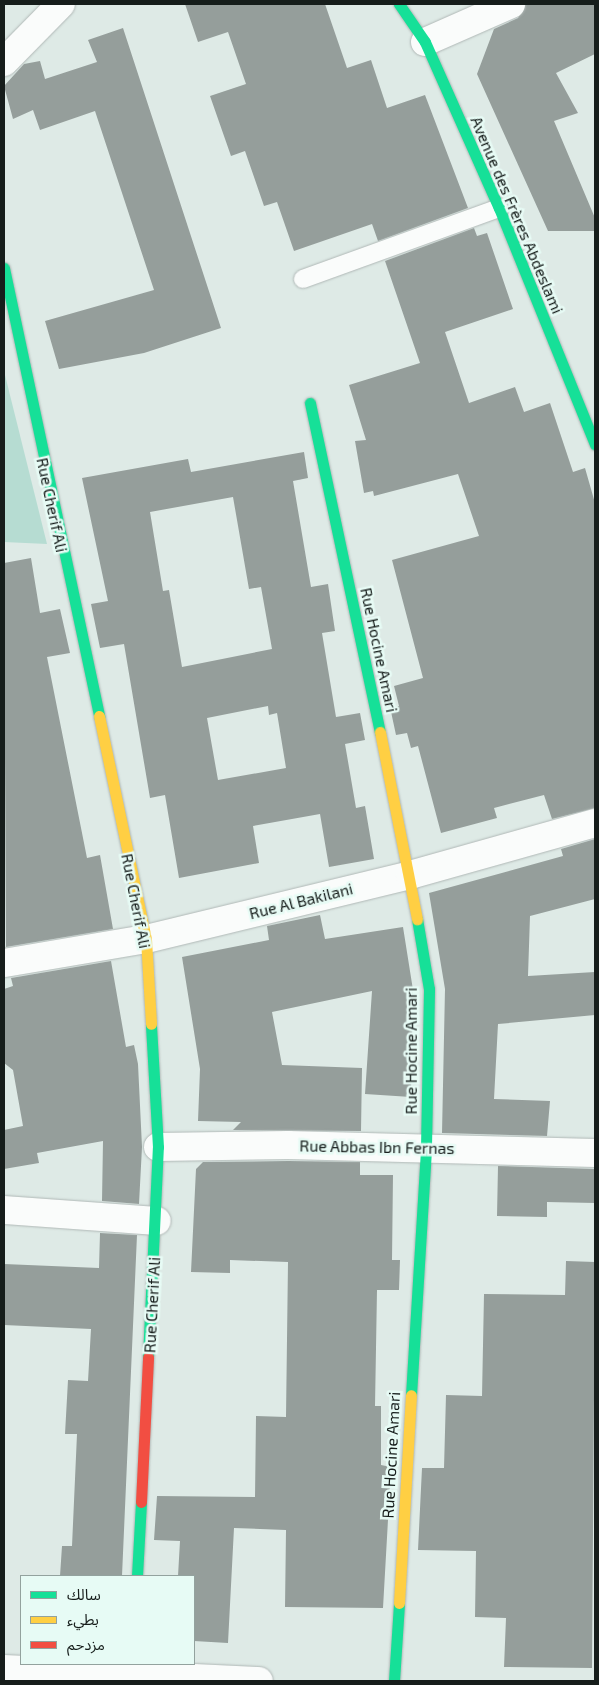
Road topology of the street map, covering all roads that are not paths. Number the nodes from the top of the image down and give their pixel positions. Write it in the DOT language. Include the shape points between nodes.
graph roads {
  1 [pos="61,4"];
  2 [pos="400,4"];
  3 [pos="510,4"];
  4 [pos="425,42"];
  5 [pos="4,62"];
  6 [pos="499,208"];
  7 [pos="4,268"];
  8 [pos="303,279"];
  9 [pos="310,403"];
  10 [pos="595,444"];
  11 [pos="595,823"];
  12 [pos="410,875"];
  13 [pos="146,939"];
  14 [pos="4,963"];
  15 [pos="158,1147"];
  16 [pos="426,1147"];
  17 [pos="595,1153"];
  18 [pos="4,1210"];
  19 [pos="157,1221"];
  20 [pos="137,1575"];
  21 [pos="4,1669"];
  22 [pos="131,1674"];
  23 [pos="259,1681"];
  24 [pos="394,1681"];
  1 -- 5 [label="street"];
  2 -- 4 [label="street, Avenue des Frères Abdeslami"];
  3 -- 4 [label="street"];
  4 -- 6 [label="street, Avenue des Frères Abdeslami"];
  6 -- 8 [label="lane"];
  6 -- 10 [label="street, Avenue des Frères Abdeslami"];
  7 -- 13 [label="street, Rue Cherif Ali"];
  9 -- 12 [label="street, Rue Hocine Amari"];
  11 -- 12 [label="street, Rue Al Bakilani"];
  12 -- 13 [label="street, Rue Al Bakilani"];
  12 -- 16 [label="street, Rue Hocine Amari" via="429,989"];
  13 -- 14 [label="street, Rue Al Bakilani"];
  13 -- 15 [label="street, Rue Cherif Ali"];
  15 -- 16 [label="street, Rue Abbas Ibn Fernas"];
  15 -- 19 [label="street, Rue Cherif Ali"];
  16 -- 17 [label="street, Rue Abbas Ibn Fernas"];
  16 -- 24 [label="street, Rue Hocine Amari"];
  18 -- 19 [label="street"];
  19 -- 20 [label="street, Rue Cherif Ali"];
  21 -- 22 [label="street"];
  22 -- 23 [label="street"];
}
